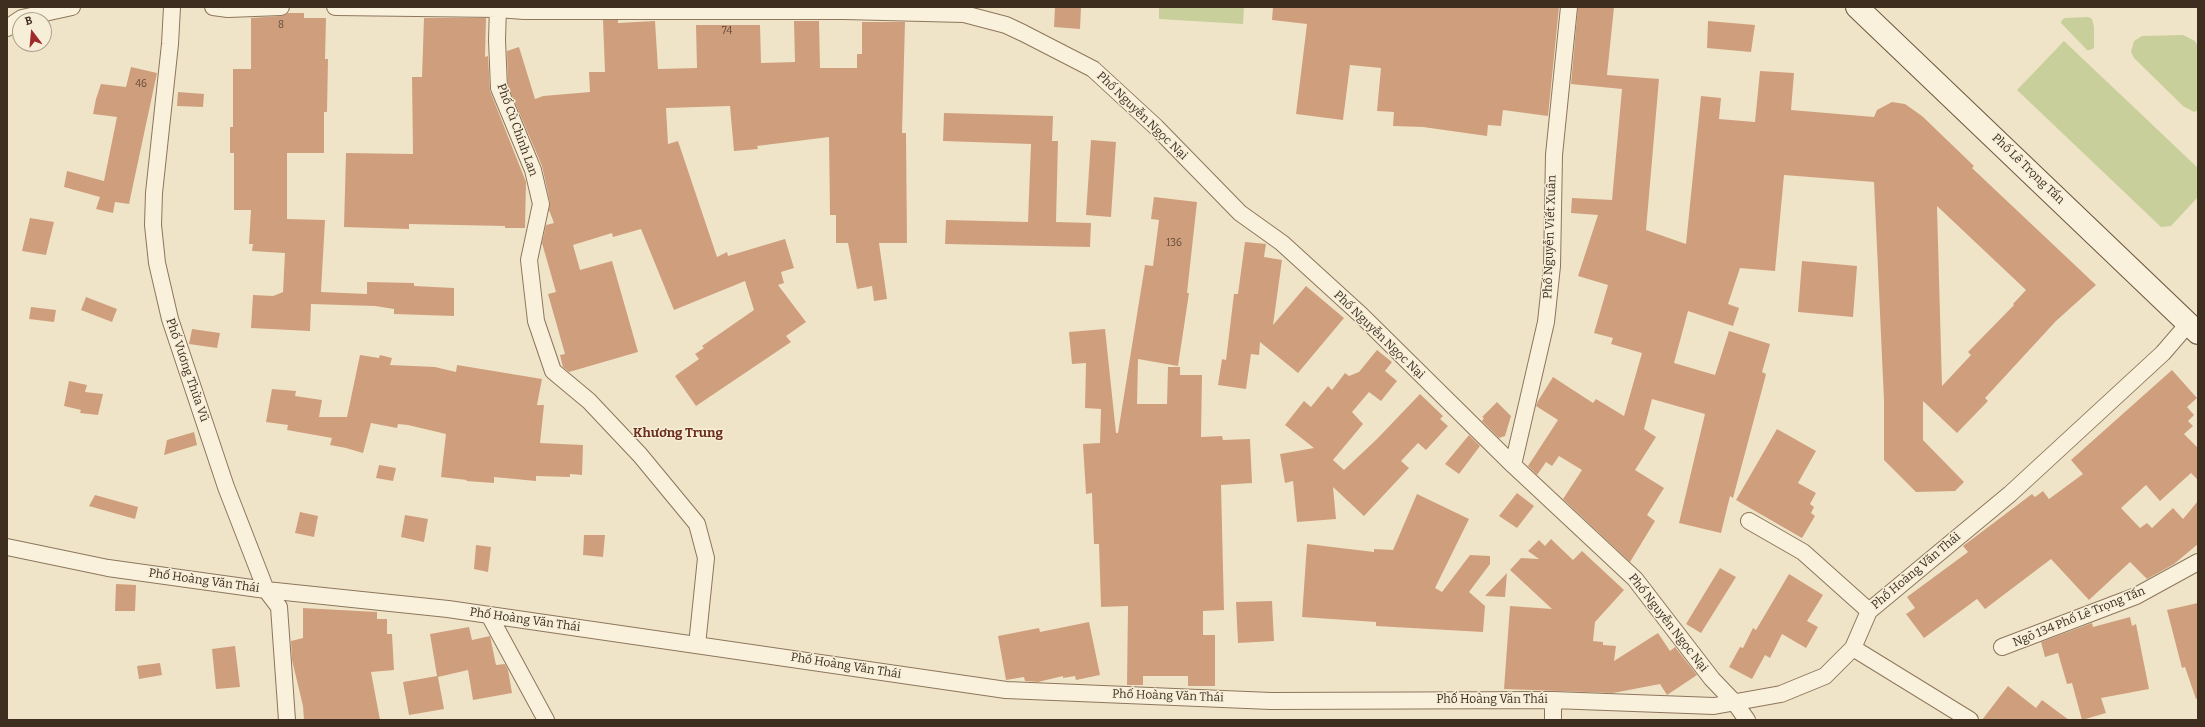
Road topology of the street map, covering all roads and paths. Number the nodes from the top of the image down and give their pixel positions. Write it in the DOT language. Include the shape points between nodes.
graph roads {
  1 [pos="72,7"];
  2 [pos="172,7"];
  3 [pos="213,7"];
  4 [pos="280,7"];
  5 [pos="335,7"];
  6 [pos="1569,7"];
  7 [pos="1857,7"];
  8 [pos="498,8"];
  9 [pos="7,28"];
  10 [pos="2193,328"];
  11 [pos="1513,465"];
  12 [pos="1748,521"];
  13 [pos="7,547"];
  14 [pos="2198,562"];
  15 [pos="266,590"];
  16 [pos="1869,611"];
  17 [pos="489,615"];
  18 [pos="697,645"];
  19 [pos="2002,647"];
  20 [pos="1853,648"];
  21 [pos="1553,700"];
  22 [pos="1735,704"];
  23 [pos="287,720"];
  24 [pos="546,720"];
  25 [pos="1552,720"];
  26 [pos="1747,720"];
  27 [pos="1970,720"];
  1 -- 9 [label="street" via="22,18"];
  2 -- 15 [label="street, Phố Vương Thừa Vũ" via="154,194 153,225 157,263 170,319 226,487"];
  3 -- 4 [label="street"];
  5 -- 8 [label="street, Phố Nguyễn Ngọc Nại"];
  6 -- 11 [label="street, Phố Nguyễn Viết Xuân" via="1554,155 1552,266 1546,322"];
  7 -- 10 [label="main road, Phố Lê Trọng Tấn"];
  8 -- 11 [label="street, Phố Nguyễn Ngọc Nại" via="531,11 918,12 964,14 1006,25 1093,69 1156,127 1240,213 1282,243 1360,315"];
  8 -- 18 [label="street, Phố Cù Chính Lan" via="499,88 533,170 541,204 529,260 536,321 552,371 589,401 640,455 697,524 706,558"];
  10 -- 16 [label="street, Phố Hoàng Văn Thái" via="2010,494"];
  11 -- 22 [label="street, Phố Nguyễn Ngọc Nại" via="1635,579 1712,679"];
  12 -- 16 [label="street" via="1803,552"];
  13 -- 15 [label="street, Phố Hoàng Văn Thái" via="108,568"];
  14 -- 19 [label="street, Ngõ 134 Phố Lê Trọng Tấn" via="2136,596"];
  15 -- 17 [label="street, Phố Hoàng Văn Thái"];
  15 -- 23 [label="street, Phố Vương Thừa Vũ" via="279,607"];
  16 -- 20 [label="street, Phố Hoàng Văn Thái"];
  17 -- 18 [label="street, Phố Hoàng Văn Thái"];
  17 -- 24 [label="street"];
  18 -- 21 [label="street, Phố Hoàng Văn Thái" via="1006,690 1271,701"];
  20 -- 22 [label="street, Phố Hoàng Văn Thái" via="1825,676 1780,694"];
  20 -- 27 [label="street"];
  21 -- 22 [label="street, Phố Hoàng Văn Thái" via="1682,706"];
  21 -- 25 [label="street"];
  22 -- 26 [label="street, Phố Nguyễn Ngọc Nại"];
}
